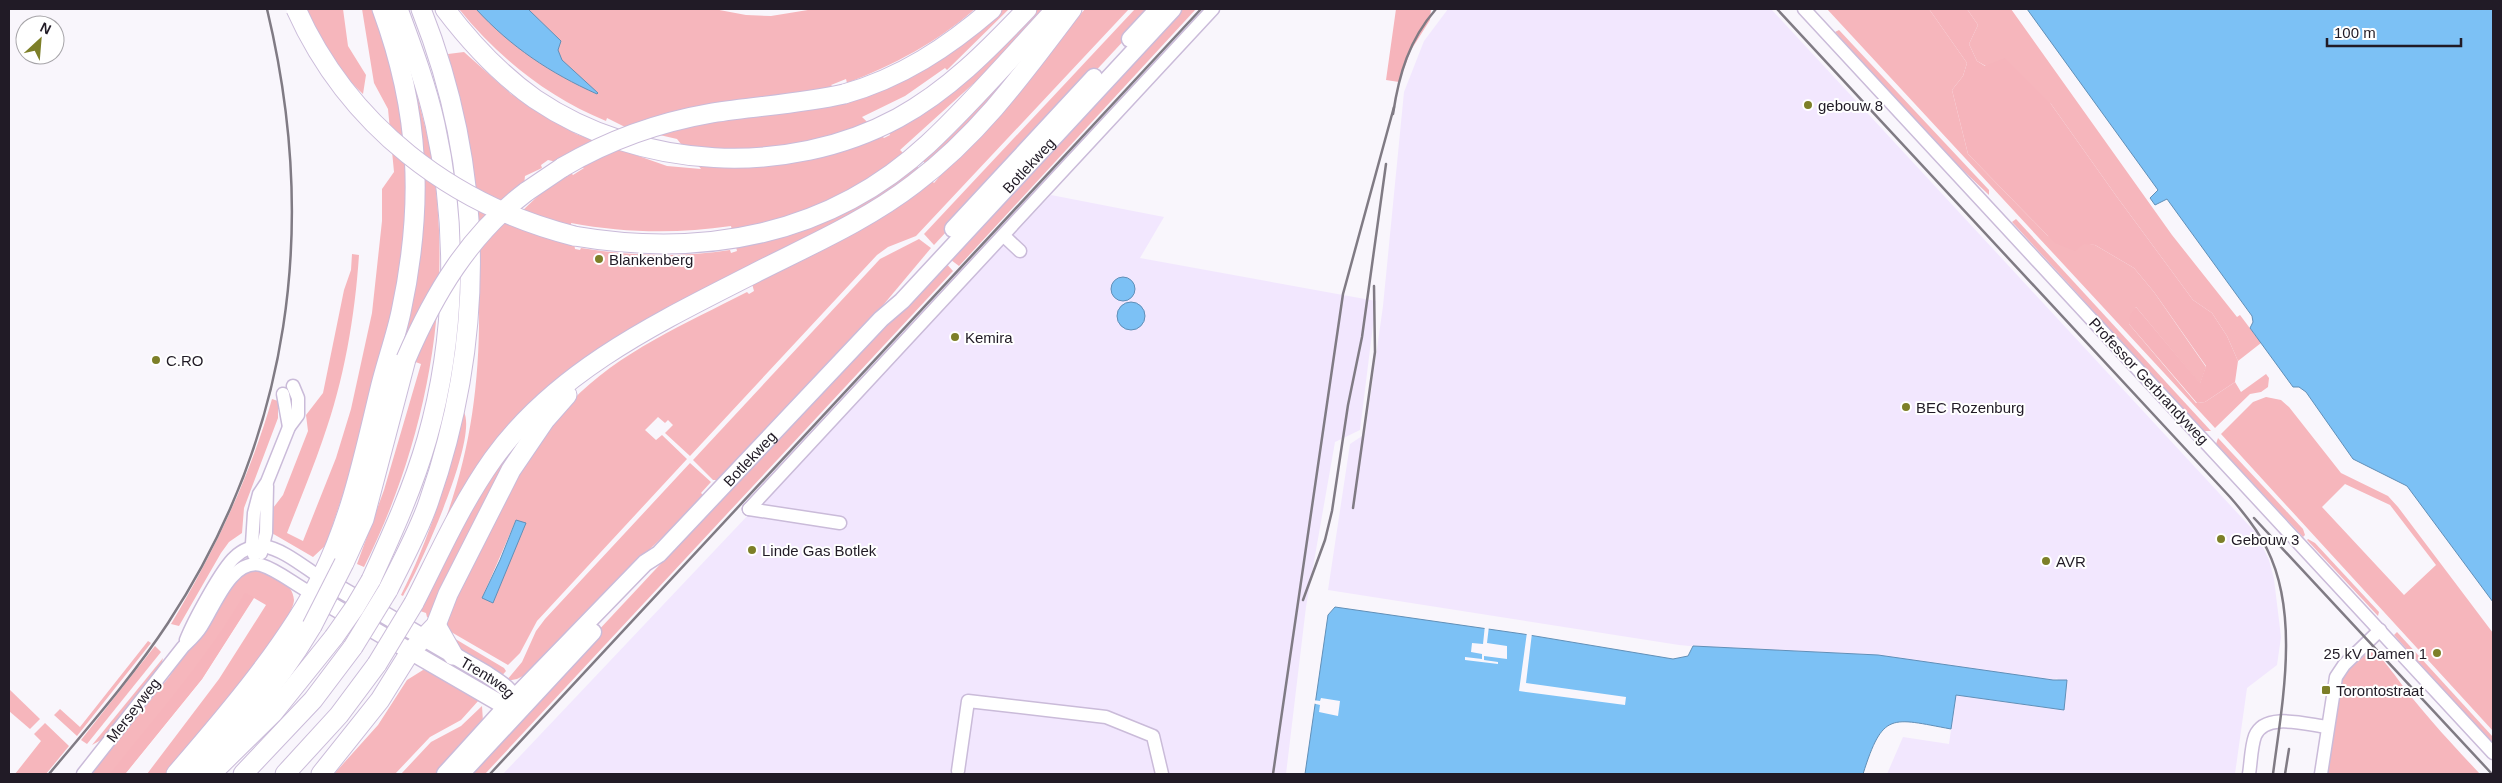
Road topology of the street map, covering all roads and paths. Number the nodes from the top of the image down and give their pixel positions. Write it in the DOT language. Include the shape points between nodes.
graph roads {
  1 [pos="296,9"];
  2 [pos="382,9"];
  3 [pos="398,9"];
  4 [pos="421,9"];
  5 [pos="445,9"];
  6 [pos="992,9"];
  7 [pos="1027,9"];
  8 [pos="1056,9"];
  9 [pos="1072,9"];
  10 [pos="1158,9"];
  11 [pos="1173,9"];
  12 [pos="1213,9"];
  13 [pos="1804,9"];
  14 [pos="1004,236"];
  15 [pos="1020,251"];
  16 [pos="881,319"];
  17 [pos="652,327"];
  18 [pos="293,386"];
  19 [pos="283,394"];
  20 [pos="289,427"];
  21 [pos="840,523"];
  22 [pos="258,547"];
  23 [pos="256,565"];
  24 [pos="321,578"];
  25 [pos="311,593"];
  26 [pos="2380,630"];
  27 [pos="429,631"];
  28 [pos="183,647"];
  29 [pos="410,652"];
  30 [pos="453,655"];
  31 [pos="514,705"];
  32 [pos="2327,727"];
  33 [pos="2493,753"];
  34 [pos="958,772"];
  35 [pos="83,774"];
  36 [pos="176,774"];
  37 [pos="194,774"];
  38 [pos="212,774"];
  39 [pos="243,774"];
  40 [pos="285,774"];
  41 [pos="321,774"];
  42 [pos="445,774"];
  43 [pos="461,774"];
  44 [pos="1162,774"];
  45 [pos="2249,774"];
  46 [pos="2320,774"];
  1 -- 8 [label="highway, bridge" via="338,82 375,126 430,172 480,202 527,222 574,236 624,244 680,245 732,239 788,226 825,212 879,182 912,158 968,105"];
  2 -- 24 [label="highway" via="397,50 411,116 416,208 413,241 401,313 356,490"];
  3 -- 38 [label="highway, bridge" via="420,68 441,156 448,202 451,290 444,360 427,440 410,490 371,580 355,607 273,713"];
  4 -- 39 [label="highway, bridge" via="457,122 468,202 471,292 465,363 449,439 429,502 388,590 353,648 313,700"];
  5 -- 7 [label="highway" via="476,46 513,82 582,125 645,148 686,155 742,158 777,155 837,142 876,128 921,104 960,76"];
  6 -- 37 [label="highway, bridge" via="968,30 904,72 868,87 844,94 691,118 627,136 563,167 526,192 485,229 450,272 421,324 406,360 382,461 364,519 312,626 262,701"];
  9 -- 17 [label="highway" via="994,111 928,174 891,200"];
  10 -- 16 [label="main road, Botlekweg" via="934,249 895,294"];
  11 -- 16 [label="main road, Botlekweg" via="902,301"];
  12 -- 14 [label="street"];
  13 -- 26 [label="street, Professor Gerbrandyweg"];
  14 -- 15 [label="street"];
  14 -- 21 [label="street" via="749,509"];
  16 -- 31 [label="main road, Botlekweg"];
  17 -- 27 [label="highway" via="607,360 558,404 520,454"];
  17 -- 40 [label="highway, bridge" via="583,369 541,404 512,435 464,502 414,603 377,664 339,716"];
  18 -- 20 [label="street" via="298,398 298,416"];
  19 -- 20 [label="street"];
  20 -- 22 [label="street" via="267,482"];
  22 -- 23 [label="street"];
  22 -- 24 [label="street" via="277,551"];
  22 -- 28 [label="street, Merseyweg" via="243,551 230,562 192,624"];
  23 -- 25 [label="street, Trentweg"];
  23 -- 28 [label="street, Merseyweg" via="242,568 232,576 200,630"];
  24 -- 25 [label="highway"];
  24 -- 27 [label="main road"];
  25 -- 29 [label="main road, Trentweg"];
  25 -- 36 [label="highway" via="265,665"];
  26 -- 32 [label="street" via="2338,673"];
  26 -- 33 [label="street, Professor Gerbrandyweg"];
  27 -- 29 [label="highway"];
  27 -- 30 [label="highway"];
  28 -- 35 [label="street, Merseyweg"];
  29 -- 31 [label="main road, Trentweg"];
  29 -- 41 [label="highway" via="380,700"];
  30 -- 31 [label="main road, Trentweg" via="500,683"];
  31 -- 42 [label="main road, Botlekweg"];
  31 -- 43 [label="main road, Botlekweg"];
  32 -- 45 [label="street" via="2284,722 2263,726 2255,737"];
  32 -- 46 [label="street"];
  34 -- 44 [label="street" via="968,701 1106,717 1152,736"];
}
